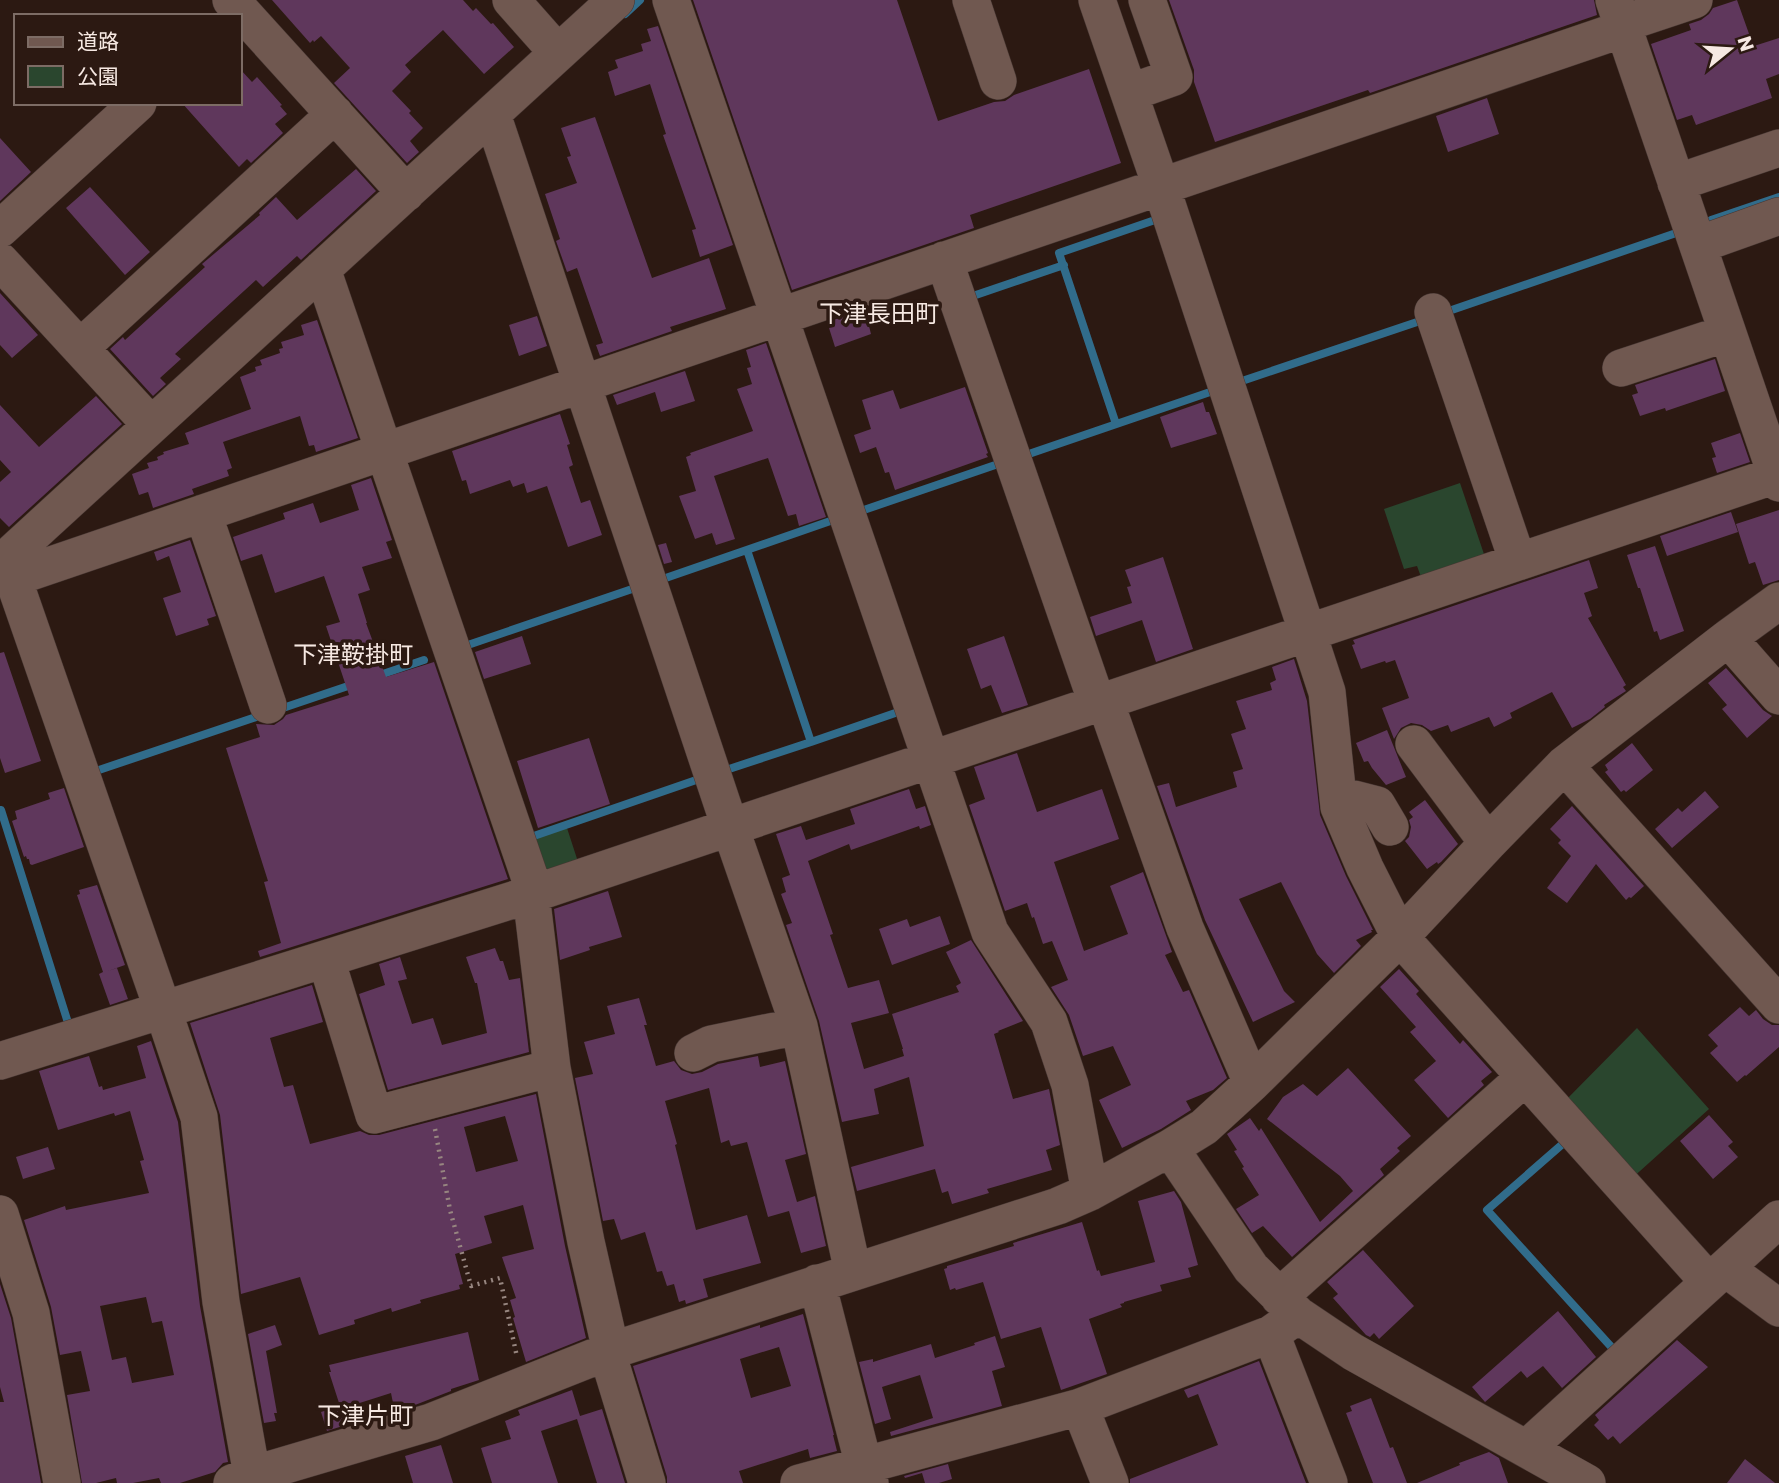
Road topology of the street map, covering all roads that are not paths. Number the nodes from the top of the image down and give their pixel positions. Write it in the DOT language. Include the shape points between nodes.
graph roads {
  1 [pos="511,0"];
  2 [pos="616,0"];
  3 [pos="671,0"];
  4 [pos="971,0"];
  5 [pos="1097,0"];
  6 [pos="1147,0"];
  7 [pos="1694,0"];
  8 [pos="238,6"];
  9 [pos="1620,18"];
  10 [pos="558,53"];
  11 [pos="998,81"];
  12 [pos="1129,93"];
  13 [pos="136,105"];
  14 [pos="335,114"];
  15 [pos="492,114"];
  16 [pos="1779,148"];
  17 [pos="1676,183"];
  18 [pos="1161,186"];
  19 [pos="406,193"];
  20 [pos="1779,216"];
  21 [pos="0,229"];
  22 [pos="1698,244"];
  23 [pos="944,260"];
  24 [pos="0,261"];
  25 [pos="322,269"];
  26 [pos="1433,312"];
  27 [pos="780,317"];
  28 [pos="1727,332"];
  29 [pos="79,348"];
  30 [pos="1621,368"];
  31 [pos="582,384"];
  32 [pos="151,425"];
  33 [pos="384,452"];
  34 [pos="1778,479"];
  35 [pos="203,513"];
  36 [pos="1518,562"];
  37 [pos="4,570"];
  38 [pos="1779,601"];
  39 [pos="1309,632"];
  40 [pos="1728,638"];
  41 [pos="1779,696"];
  42 [pos="1101,702"];
  43 [pos="268,705"];
  44 [pos="1414,744"];
  45 [pos="932,759"];
  46 [pos="1564,765"];
  47 [pos="1338,795"];
  48 [pos="730,827"];
  49 [pos="1390,827"];
  50 [pos="1488,843"];
  51 [pos="533,894"];
  52 [pos="1400,937"];
  53 [pos="326,959"];
  54 [pos="1779,1005"];
  55 [pos="163,1010"];
  56 [pos="799,1026"];
  57 [pos="694,1053"];
  58 [pos="0,1061"];
  59 [pos="552,1068"];
  60 [pos="1525,1077"];
  61 [pos="1252,1083"];
  62 [pos="1170,1148"];
  63 [pos="1090,1192"];
  64 [pos="0,1214"];
  65 [pos="1779,1219"];
  66 [pos="853,1272"];
  67 [pos="1717,1275"];
  68 [pos="817,1283"];
  69 [pos="1779,1308"];
  70 [pos="1283,1316"];
  71 [pos="609,1351"];
  72 [pos="1080,1407"];
  73 [pos="1546,1465"];
  74 [pos="867,1474"];
  75 [pos="246,1480"];
  76 [pos="62,1483"];
  77 [pos="647,1483"];
  78 [pos="799,1483"];
  79 [pos="1110,1483"];
  80 [pos="1329,1483"];
  81 [pos="1587,1483"];
  1 -- 10 [label="street"];
  2 -- 10 [label="street"];
  3 -- 27 [label="street"];
  4 -- 11 [label="street"];
  5 -- 12 [label="street"];
  6 -- 12 [label="street" via="1174,77"];
  7 -- 9 [label="street"];
  8 -- 14 [label="street"];
  9 -- 17 [label="street"];
  9 -- 18 [label="street"];
  10 -- 15 [label="street"];
  12 -- 18 [label="street"];
  13 -- 21 [label="street"];
  14 -- 19 [label="street"];
  14 -- 29 [label="street"];
  15 -- 19 [label="street"];
  15 -- 31 [label="street"];
  16 -- 17 [label="street"];
  17 -- 22 [label="street"];
  18 -- 23 [label="street"];
  18 -- 39 [label="street"];
  19 -- 25 [label="street"];
  20 -- 22 [label="street"];
  22 -- 28 [label="street"];
  23 -- 27 [label="street"];
  23 -- 42 [label="street"];
  24 -- 29 [label="street"];
  25 -- 32 [label="street"];
  25 -- 33 [label="street"];
  26 -- 36 [label="street"];
  27 -- 31 [label="street"];
  27 -- 45 [label="street"];
  28 -- 30 [label="street"];
  28 -- 34 [label="street"];
  29 -- 32 [label="street"];
  31 -- 33 [label="street"];
  31 -- 48 [label="street"];
  32 -- 37 [label="street"];
  33 -- 35 [label="street"];
  33 -- 51 [label="street"];
  34 -- 36 [label="street"];
  35 -- 37 [label="street"];
  35 -- 43 [label="street"];
  36 -- 39 [label="street"];
  37 -- 55 [label="street"];
  38 -- 40 [label="street"];
  39 -- 42 [label="street"];
  39 -- 47 [label="street" via="1327,692"];
  40 -- 41 [label="street"];
  40 -- 46 [label="street"];
  42 -- 45 [label="street"];
  42 -- 61 [label="street" via="1185,928"];
  44 -- 50 [label="street"];
  45 -- 48 [label="street"];
  45 -- 63 [label="street" via="990,932 1049,1022 1070,1085"];
  46 -- 50 [label="street"];
  46 -- 54 [label="street"];
  47 -- 49 [label="street" via="1377,805"];
  47 -- 52 [label="street" via="1365,868"];
  48 -- 51 [label="street"];
  48 -- 56 [label="street"];
  50 -- 52 [label="street"];
  51 -- 53 [label="street"];
  51 -- 59 [label="street"];
  52 -- 60 [label="street"];
  52 -- 61 [label="street"];
  53 -- 55 [label="street"];
  53 -- 59 [label="street" via="373,1115"];
  55 -- 58 [label="street"];
  55 -- 75 [label="street" via="199,1117"];
  56 -- 57 [label="street" via="711,1044"];
  56 -- 66 [label="street"];
  59 -- 71 [label="street"];
  60 -- 67 [label="street"];
  60 -- 70 [label="street"];
  61 -- 62 [label="street" via="1204,1126"];
  62 -- 63 [label="street"];
  62 -- 70 [label="street"];
  63 -- 66 [label="street"];
  64 -- 76 [label="street" via="31,1314"];
  65 -- 67 [label="street"];
  66 -- 68 [label="street"];
  67 -- 69 [label="street"];
  67 -- 73 [label="street"];
  68 -- 71 [label="street"];
  68 -- 74 [label="street"];
  70 -- 72 [label="street"];
  70 -- 73 [label="street"];
  70 -- 80 [label="street"];
  71 -- 75 [label="street" via="431,1422"];
  71 -- 77 [label="street"];
  72 -- 74 [label="street"];
  72 -- 79 [label="street"];
  73 -- 81 [label="street"];
  74 -- 78 [label="street"];
}
